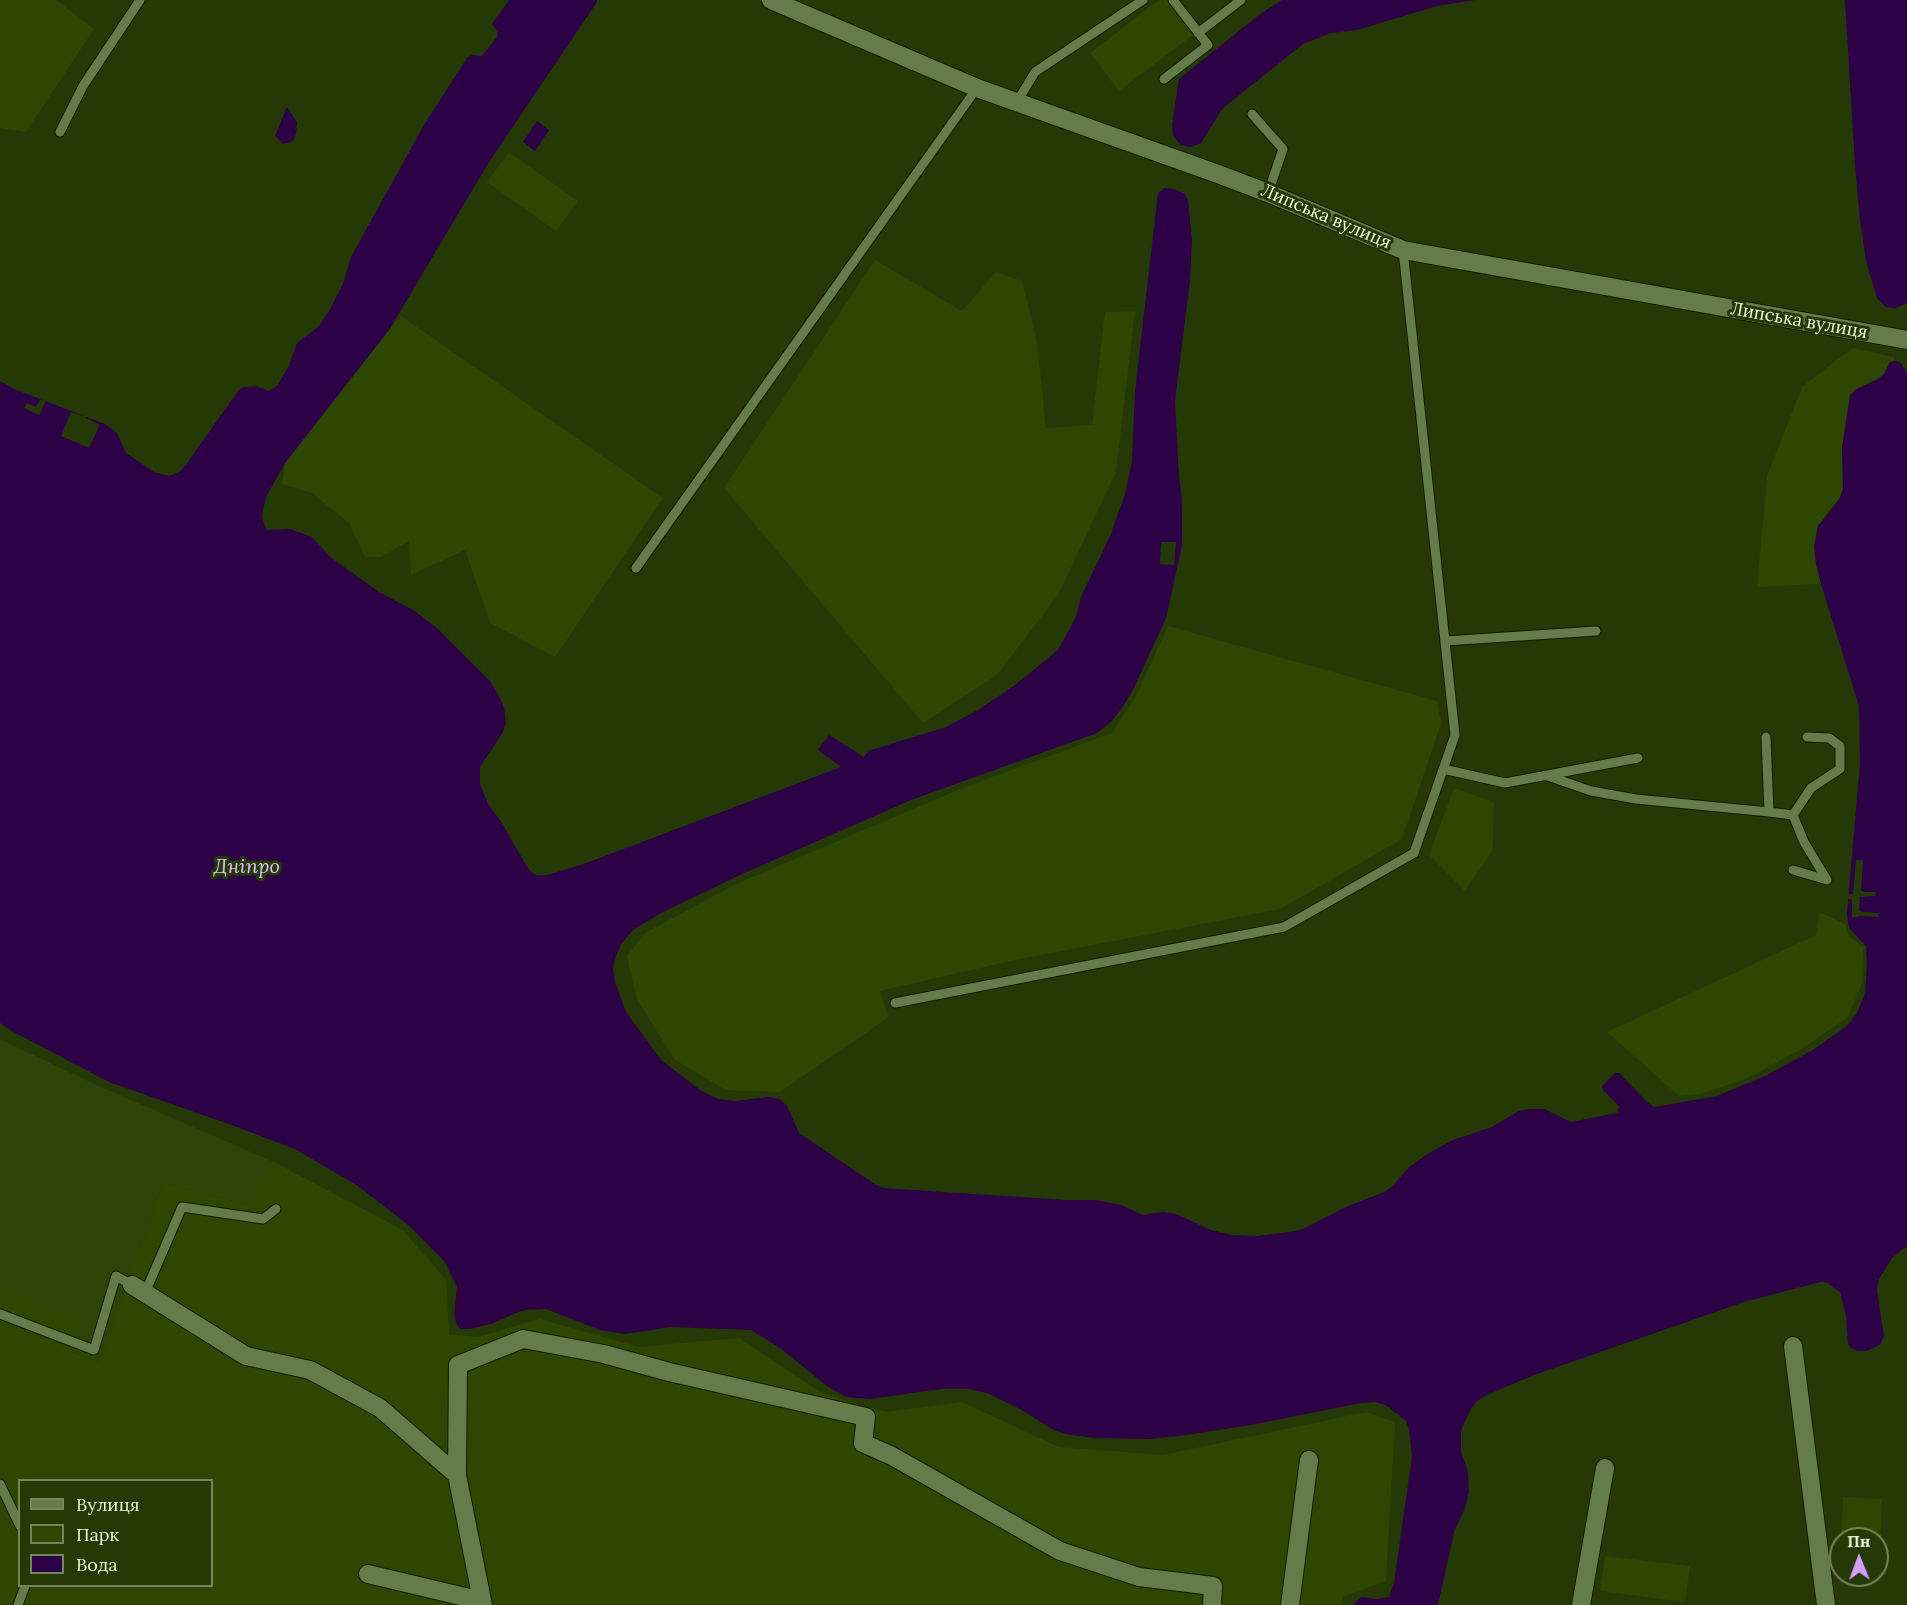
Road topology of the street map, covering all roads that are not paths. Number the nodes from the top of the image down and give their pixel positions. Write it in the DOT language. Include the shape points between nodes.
graph roads {
  1 [pos="140,0"];
  2 [pos="771,0"];
  3 [pos="1143,0"];
  4 [pos="1173,0"];
  5 [pos="1241,0"];
  6 [pos="1198,33"];
  7 [pos="1164,79"];
  8 [pos="977,88"];
  9 [pos="1017,102"];
  10 [pos="1252,114"];
  11 [pos="60,132"];
  12 [pos="1269,193"];
  13 [pos="1403,250"];
  14 [pos="1907,340"];
  15 [pos="636,568"];
  16 [pos="1596,631"];
  17 [pos="1445,640"];
  18 [pos="1807,736"];
  19 [pos="1766,737"];
  20 [pos="1638,758"];
  21 [pos="1443,769"];
  22 [pos="1545,776"];
  23 [pos="1769,812"];
  24 [pos="1793,815"];
  25 [pos="1793,870"];
  26 [pos="895,1002"];
  27 [pos="276,1209"];
  28 [pos="139,1289"];
  29 [pos="0,1314"];
  30 [pos="1793,1346"];
  31 [pos="1309,1460"];
  32 [pos="1605,1468"];
  33 [pos="457,1474"];
  34 [pos="0,1484"];
  35 [pos="18,1522"];
  36 [pos="368,1574"];
  37 [pos="25,1587"];
  38 [pos="483,1603"];
  39 [pos="18,1605"];
  40 [pos="1212,1605"];
  41 [pos="1290,1605"];
  42 [pos="1581,1605"];
  43 [pos="1826,1605"];
  1 -- 11 [label="lane" via="83,86"];
  2 -- 8 [label="street, Липська вулиця"];
  3 -- 9 [label="lane" via="1035,72"];
  4 -- 6 [label="lane"];
  5 -- 6 [label="lane"];
  6 -- 7 [label="lane" via="1208,45"];
  8 -- 9 [label="street, Липська вулиця"];
  8 -- 15 [label="lane"];
  9 -- 12 [label="street, Липська вулиця"];
  10 -- 12 [label="lane" via="1283,149"];
  12 -- 13 [label="street, Липська вулиця"];
  13 -- 14 [label="street, Липська вулиця"];
  13 -- 17 [label="lane"];
  16 -- 17 [label="lane"];
  17 -- 21 [label="lane" via="1455,735"];
  18 -- 24 [label="lane" via="1829,738 1840,746 1840,770 1811,788"];
  19 -- 23 [label="lane"];
  20 -- 22 [label="lane"];
  21 -- 22 [label="lane" via="1505,783"];
  21 -- 26 [label="lane" via="1414,853 1284,927"];
  22 -- 23 [label="lane" via="1591,791 1636,799"];
  23 -- 24 [label="lane"];
  24 -- 25 [label="lane" via="1827,880"];
  27 -- 28 [label="lane" via="263,1218 182,1208"];
  28 -- 29 [label="lane" via="116,1276 94,1350"];
  28 -- 33 [label="street" via="246,1356 310,1370 380,1408"];
  30 -- 43 [label="street"];
  31 -- 41 [label="street"];
  32 -- 42 [label="street"];
  33 -- 38 [label="street"];
  33 -- 40 [label="street" via="458,1365 523,1339 604,1354 866,1417 863,1443 1060,1551 1138,1577 1213,1586"];
  34 -- 35 [label="lane"];
  36 -- 38 [label="street"];
  37 -- 39 [label="lane"];
}
